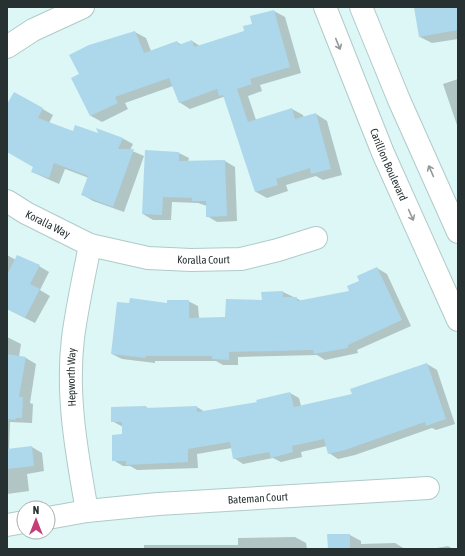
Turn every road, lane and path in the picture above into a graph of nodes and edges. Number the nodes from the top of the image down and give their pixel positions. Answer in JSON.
{"nodes":[{"id":1,"x":83,"y":7,"type":"edge"},
{"id":2,"x":325,"y":7,"type":"edge"},
{"id":3,"x":361,"y":7,"type":"edge"},
{"id":4,"x":7,"y":47,"type":"edge"},
{"id":5,"x":7,"y":201,"type":"edge"},
{"id":6,"x":458,"y":232,"type":"edge"},
{"id":7,"x":316,"y":238,"type":"dead end"},
{"id":8,"x":90,"y":245,"type":"junction"},
{"id":9,"x":458,"y":320,"type":"edge"},
{"id":10,"x":428,"y":488,"type":"dead end"},
{"id":11,"x":87,"y":511,"type":"junction"},
{"id":12,"x":56,"y":517,"type":"edge"}],
"edges":[{"from":1,"to":4,"type":"street"},
{"from":2,"to":9,"type":"street","name":"Carillion Boulevard","one_way":true},
{"from":6,"to":3,"type":"street","one_way":true},
{"from":5,"to":8,"type":"street","name":"Koralla Way"},
{"from":7,"to":8,"type":"street","name":"Koralla Court"},
{"from":8,"to":11,"type":"street","name":"Hepworth Way"},
{"from":10,"to":11,"type":"street","name":"Bateman Court"},
{"from":11,"to":12,"type":"street","name":"Bateman Court"}]}
